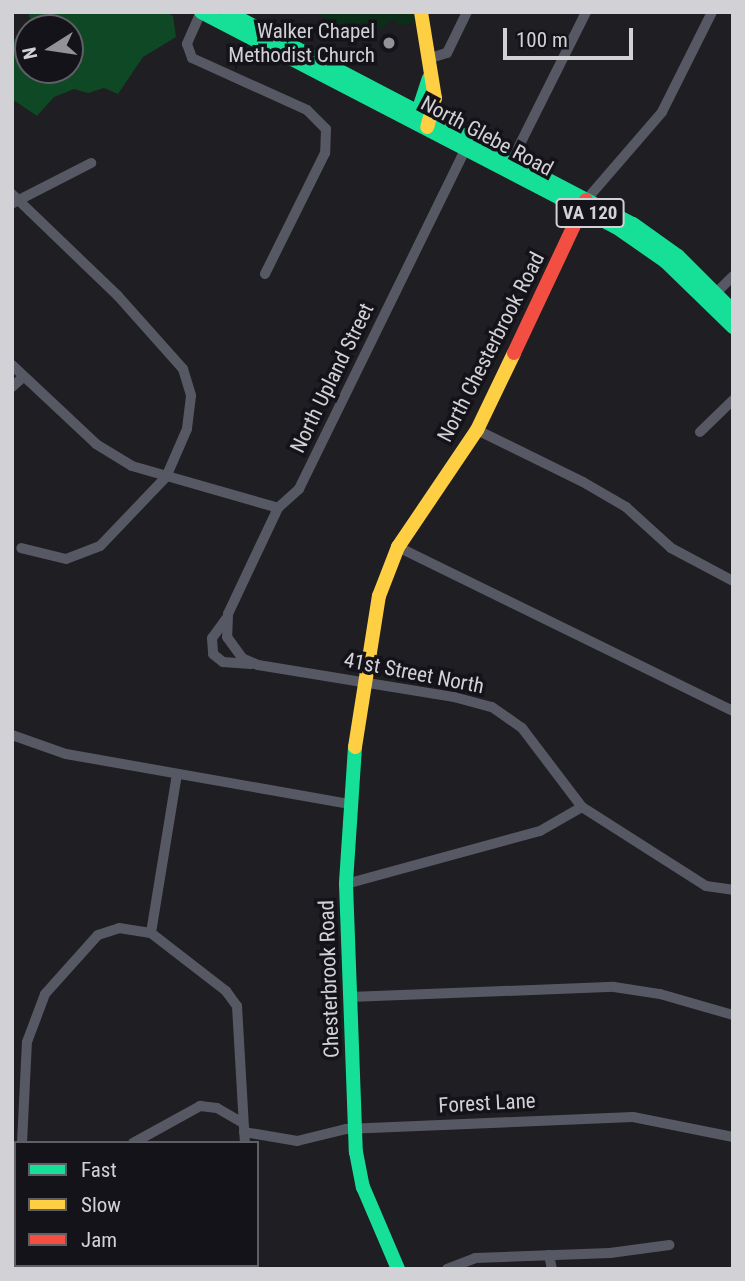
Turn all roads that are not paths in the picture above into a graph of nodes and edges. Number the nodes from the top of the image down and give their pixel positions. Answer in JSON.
{"nodes":[{"id":1,"x":201,"y":12,"type":"edge"},
{"id":2,"x":227,"y":12,"type":"edge"},
{"id":3,"x":421,"y":12,"type":"edge"},
{"id":4,"x":467,"y":12,"type":"edge"},
{"id":5,"x":586,"y":12,"type":"edge"},
{"id":6,"x":712,"y":12,"type":"edge"},
{"id":7,"x":427,"y":59,"type":"junction"},
{"id":8,"x":422,"y":120,"type":"junction"},
{"id":9,"x":466,"y":148,"type":"junction"},
{"id":10,"x":512,"y":160,"type":"junction"},
{"id":11,"x":91,"y":163,"type":"dead end"},
{"id":12,"x":14,"y":199,"type":"edge"},
{"id":13,"x":584,"y":204,"type":"junction"},
{"id":14,"x":265,"y":274,"type":"dead end"},
{"id":15,"x":733,"y":276,"type":"edge"},
{"id":16,"x":711,"y":298,"type":"junction"},
{"id":17,"x":733,"y":311,"type":"edge"},
{"id":18,"x":733,"y":327,"type":"edge"},
{"id":19,"x":12,"y":365,"type":"edge"},
{"id":20,"x":23,"y":377,"type":"junction"},
{"id":21,"x":12,"y":387,"type":"edge"},
{"id":22,"x":733,"y":400,"type":"edge"},
{"id":23,"x":477,"y":430,"type":"junction"},
{"id":24,"x":700,"y":432,"type":"dead end"},
{"id":25,"x":166,"y":477,"type":"junction"},
{"id":26,"x":278,"y":508,"type":"junction"},
{"id":27,"x":398,"y":547,"type":"junction"},
{"id":28,"x":21,"y":548,"type":"dead end"},
{"id":29,"x":733,"y":582,"type":"edge"},
{"id":30,"x":226,"y":619,"type":"junction"},
{"id":31,"x":258,"y":665,"type":"junction"},
{"id":32,"x":366,"y":681,"type":"junction"},
{"id":33,"x":733,"y":711,"type":"edge"},
{"id":34,"x":12,"y":735,"type":"edge"},
{"id":35,"x":177,"y":774,"type":"junction"},
{"id":36,"x":349,"y":804,"type":"junction"},
{"id":37,"x":582,"y":807,"type":"junction"},
{"id":38,"x":346,"y":884,"type":"junction"},
{"id":39,"x":728,"y":890,"type":"edge"},
{"id":40,"x":151,"y":933,"type":"junction"},
{"id":41,"x":350,"y":997,"type":"junction"},
{"id":42,"x":733,"y":1015,"type":"edge"},
{"id":43,"x":354,"y":1128,"type":"junction"},
{"id":44,"x":244,"y":1133,"type":"edge"},
{"id":45,"x":733,"y":1137,"type":"edge"},
{"id":46,"x":22,"y":1141,"type":"edge"},
{"id":47,"x":137,"y":1141,"type":"edge"},
{"id":48,"x":669,"y":1245,"type":"dead end"},
{"id":49,"x":548,"y":1255,"type":"junction"},
{"id":50,"x":398,"y":1269,"type":"edge"},
{"id":51,"x":447,"y":1269,"type":"edge"},
{"id":52,"x":552,"y":1269,"type":"edge"}],
"edges":[{"from":1,"to":8,"type":"street","name":"North Glebe Road","number":"VA 120"},
{"from":1,"to":14,"type":"street"},
{"from":2,"to":8,"type":"street","name":"North Glebe Road","number":"VA 120"},
{"from":3,"to":7,"type":"street"},
{"from":4,"to":7,"type":"street"},
{"from":5,"to":10,"type":"street"},
{"from":6,"to":13,"type":"street","name":"North Chesterbrook Road"},
{"from":7,"to":8,"type":"street"},
{"from":8,"to":9,"type":"street","name":"North Glebe Road","number":"VA 120"},
{"from":8,"to":10,"type":"street","name":"North Glebe Road","number":"VA 120"},
{"from":9,"to":13,"type":"street","name":"North Glebe Road","number":"VA 120"},
{"from":9,"to":26,"type":"street","name":"North Upland Street"},
{"from":10,"to":13,"type":"street","name":"North Glebe Road","number":"VA 120"},
{"from":11,"to":12,"type":"street"},
{"from":12,"to":25,"type":"street"},
{"from":13,"to":16,"type":"street","name":"North Glebe Road","number":"VA 120"},
{"from":13,"to":23,"type":"street","name":"North Chesterbrook Road"},
{"from":15,"to":16,"type":"street"},
{"from":16,"to":17,"type":"street","name":"North Glebe Road","number":"VA 120"},
{"from":16,"to":18,"type":"street","name":"North Glebe Road","number":"VA 120"},
{"from":19,"to":20,"type":"street"},
{"from":20,"to":21,"type":"street"},
{"from":20,"to":25,"type":"street"},
{"from":22,"to":24,"type":"street"},
{"from":23,"to":27,"type":"street","name":"North Chesterbrook Road"},
{"from":23,"to":29,"type":"street"},
{"from":25,"to":26,"type":"street"},
{"from":25,"to":28,"type":"street"},
{"from":26,"to":30,"type":"street","name":"North Upland Street"},
{"from":27,"to":32,"type":"street","name":"North Chesterbrook Road"},
{"from":27,"to":33,"type":"street"},
{"from":30,"to":31,"type":"street"},
{"from":30,"to":31,"type":"street","name":"North Upland Street"},
{"from":31,"to":32,"type":"street","name":"41st Street North"},
{"from":32,"to":36,"type":"street","name":"Chesterbrook Road"},
{"from":32,"to":37,"type":"street","name":"41st Street North"},
{"from":34,"to":35,"type":"street"},
{"from":35,"to":36,"type":"street"},
{"from":35,"to":40,"type":"street"},
{"from":36,"to":38,"type":"street","name":"Chesterbrook Road"},
{"from":37,"to":38,"type":"street"},
{"from":37,"to":39,"type":"street","name":"41st Street North"},
{"from":38,"to":41,"type":"street","name":"Chesterbrook Road"},
{"from":40,"to":44,"type":"street"},
{"from":40,"to":46,"type":"street"},
{"from":41,"to":42,"type":"street"},
{"from":41,"to":43,"type":"street","name":"Chesterbrook Road"},
{"from":43,"to":44,"type":"street","name":"Forest Lane"},
{"from":43,"to":45,"type":"street","name":"Forest Lane"},
{"from":43,"to":50,"type":"street","name":"Chesterbrook Road"},
{"from":44,"to":47,"type":"street","name":"Forest Lane"},
{"from":48,"to":49,"type":"street"},
{"from":49,"to":51,"type":"street"},
{"from":49,"to":52,"type":"street"}]}
